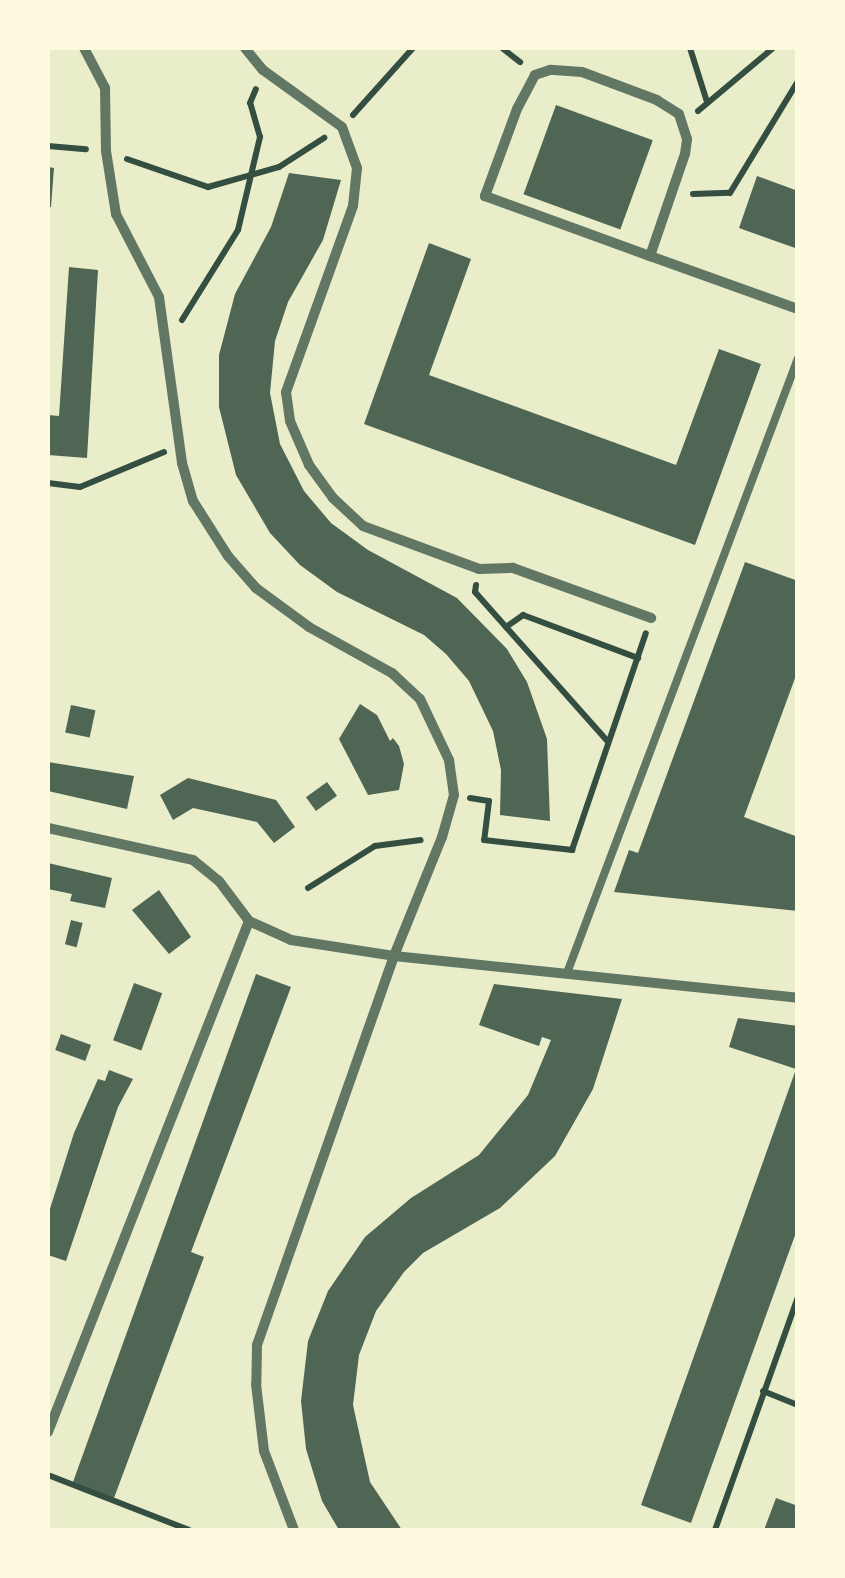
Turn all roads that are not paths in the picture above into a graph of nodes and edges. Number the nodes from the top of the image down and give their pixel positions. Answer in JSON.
{"nodes":[{"id":1,"x":84,"y":48,"type":"edge"},
{"id":2,"x":245,"y":48,"type":"edge"},
{"id":3,"x":650,"y":256,"type":"junction"},
{"id":4,"x":798,"y":309,"type":"edge"},
{"id":5,"x":798,"y":358,"type":"edge"},
{"id":6,"x":652,"y":618,"type":"road end"},
{"id":7,"x":48,"y":828,"type":"edge"},
{"id":8,"x":249,"y":921,"type":"junction"},
{"id":9,"x":394,"y":956,"type":"junction"},
{"id":10,"x":567,"y":973,"type":"junction"},
{"id":11,"x":798,"y":998,"type":"edge"},
{"id":12,"x":48,"y":1432,"type":"edge"},
{"id":13,"x":294,"y":1530,"type":"edge"}],
"edges":[{"from":1,"to":9,"type":"street"},
{"from":2,"to":6,"type":"street"},
{"from":3,"to":3,"type":"street"},
{"from":3,"to":4,"type":"street"},
{"from":5,"to":10,"type":"lane"},
{"from":7,"to":8,"type":"street"},
{"from":8,"to":9,"type":"street"},
{"from":8,"to":12,"type":"street"},
{"from":9,"to":10,"type":"street"},
{"from":9,"to":13,"type":"street"},
{"from":10,"to":11,"type":"street"}]}
